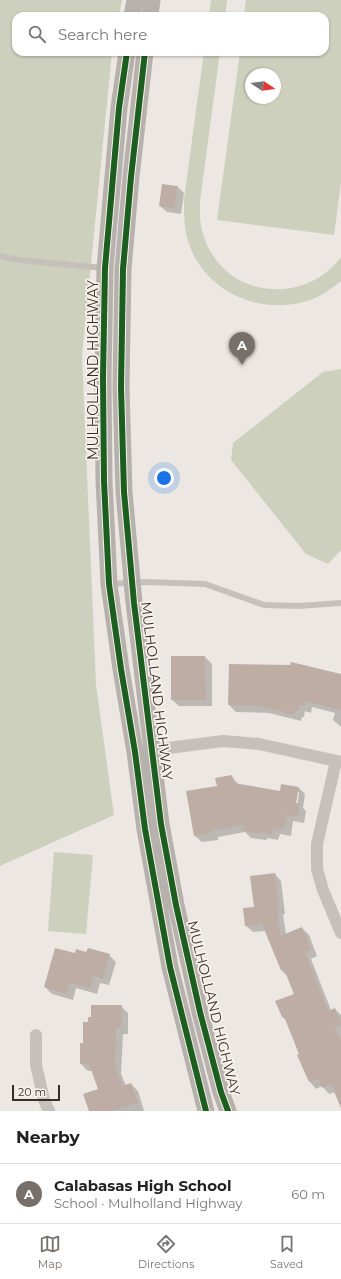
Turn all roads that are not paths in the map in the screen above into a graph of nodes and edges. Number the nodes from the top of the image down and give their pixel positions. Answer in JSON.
{"nodes":[{"id":1,"x":135,"y":0,"type":"edge"},
{"id":2,"x":152,"y":0,"type":"edge"},
{"id":3,"x":133,"y":12,"type":"edge"},
{"id":4,"x":150,"y":12,"type":"edge"},
{"id":5,"x":126,"y":56,"type":"edge"},
{"id":6,"x":145,"y":56,"type":"edge"},
{"id":7,"x":0,"y":256,"type":"edge"},
{"id":8,"x":114,"y":269,"type":"junction"},
{"id":9,"x":132,"y":583,"type":"junction"},
{"id":10,"x":109,"y":584,"type":"junction"},
{"id":11,"x":341,"y":603,"type":"edge"},
{"id":12,"x":152,"y":749,"type":"junction"},
{"id":13,"x":135,"y":752,"type":"junction"},
{"id":14,"x":339,"y":762,"type":"edge"},
{"id":15,"x":341,"y":933,"type":"edge"},
{"id":16,"x":36,"y":1035,"type":"dead end"},
{"id":17,"x":49,"y":1111,"type":"edge"},
{"id":18,"x":206,"y":1111,"type":"edge"},
{"id":19,"x":228,"y":1111,"type":"edge"}],
"edges":[{"from":1,"to":3,"type":"main road"},
{"from":2,"to":4,"type":"main road"},
{"from":5,"to":8,"type":"main road","name":"MULHOLLAND HIGHWAY"},
{"from":6,"to":8,"type":"main road","name":"MULHOLLAND HIGHWAY"},
{"from":7,"to":8,"type":"lane"},
{"from":8,"to":9,"type":"main road","name":"MULHOLLAND HIGHWAY"},
{"from":8,"to":10,"type":"main road","name":"MULHOLLAND HIGHWAY"},
{"from":9,"to":10,"type":"lane"},
{"from":9,"to":11,"type":"lane"},
{"from":9,"to":12,"type":"main road","name":"MULHOLLAND HIGHWAY"},
{"from":10,"to":13,"type":"main road","name":"MULHOLLAND HIGHWAY"},
{"from":12,"to":13,"type":"street"},
{"from":12,"to":14,"type":"street"},
{"from":12,"to":19,"type":"main road","name":"MULHOLLAND HIGHWAY"},
{"from":13,"to":18,"type":"main road","name":"MULHOLLAND HIGHWAY"},
{"from":14,"to":15,"type":"street"},
{"from":16,"to":17,"type":"street"}]}
